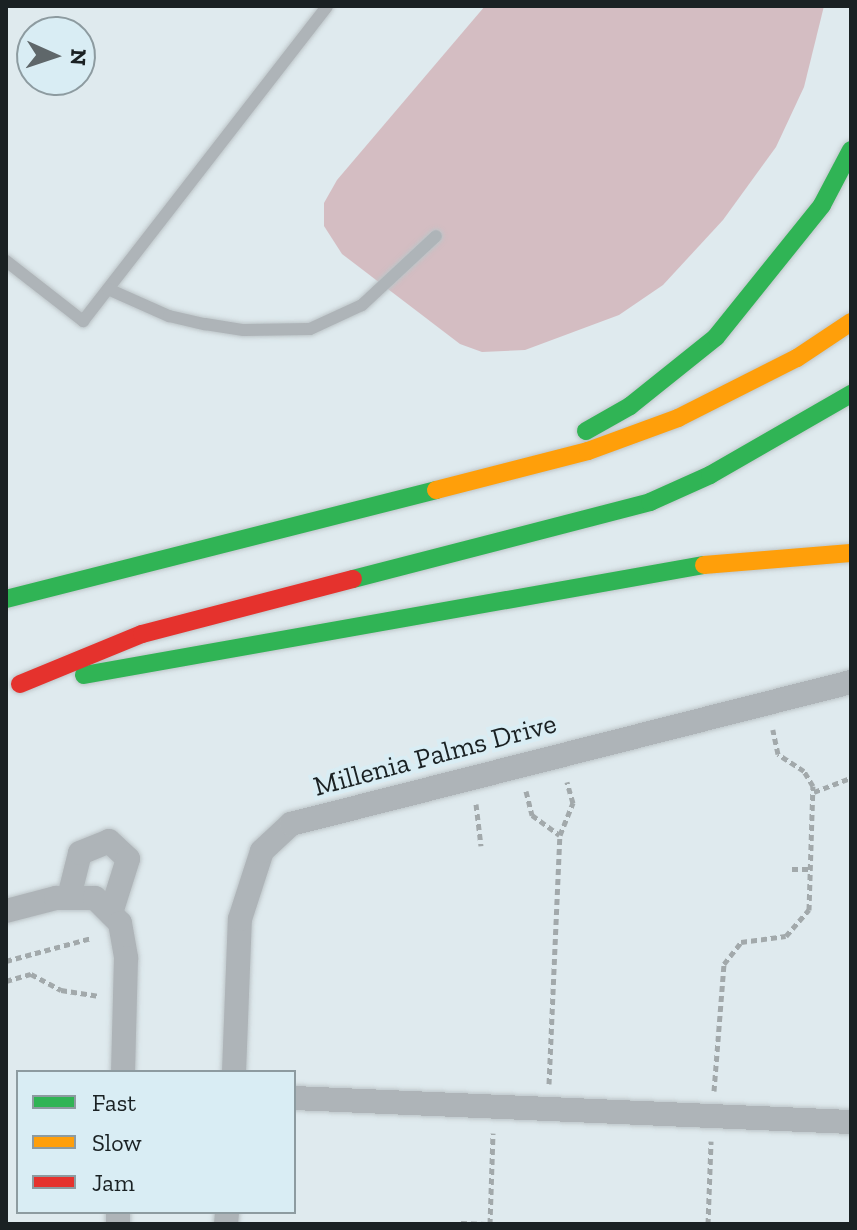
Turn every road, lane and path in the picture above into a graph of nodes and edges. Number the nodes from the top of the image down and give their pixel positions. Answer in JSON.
{"nodes":[{"id":1,"x":327,"y":6,"type":"edge"},
{"id":2,"x":851,"y":150,"type":"edge"},
{"id":3,"x":436,"y":236,"type":"dead end"},
{"id":4,"x":6,"y":261,"type":"edge"},
{"id":5,"x":108,"y":289,"type":"junction"},
{"id":6,"x":851,"y":322,"type":"edge"},
{"id":7,"x":851,"y":394,"type":"edge"},
{"id":8,"x":443,"y":489,"type":"junction"},
{"id":9,"x":851,"y":553,"type":"edge"},
{"id":10,"x":6,"y":599,"type":"edge"},
{"id":11,"x":851,"y":682,"type":"edge"},
{"id":12,"x":13,"y":686,"type":"edge"},
{"id":13,"x":766,"y":702,"type":"junction"},
{"id":14,"x":560,"y":754,"type":"junction"},
{"id":15,"x":519,"y":764,"type":"junction"},
{"id":16,"x":469,"y":776,"type":"junction"},
{"id":17,"x":851,"y":778,"type":"edge"},
{"id":18,"x":814,"y":792,"type":"junction"},
{"id":19,"x":560,"y":835,"type":"junction"},
{"id":20,"x":481,"y":846,"type":"dead end"},
{"id":21,"x":792,"y":869,"type":"dead end"},
{"id":22,"x":811,"y":869,"type":"junction"},
{"id":23,"x":69,"y":897,"type":"junction"},
{"id":24,"x":6,"y":911,"type":"edge"},
{"id":25,"x":111,"y":913,"type":"junction"},
{"id":26,"x":91,"y":938,"type":"dead end"},
{"id":27,"x":6,"y":961,"type":"edge"},
{"id":28,"x":6,"y":981,"type":"edge"},
{"id":29,"x":125,"y":996,"type":"junction"},
{"id":30,"x":123,"y":1070,"type":"edge"},
{"id":31,"x":234,"y":1070,"type":"edge"},
{"id":32,"x":296,"y":1098,"type":"edge"},
{"id":33,"x":495,"y":1107,"type":"junction"},
{"id":34,"x":548,"y":1109,"type":"junction"},
{"id":35,"x":713,"y":1116,"type":"junction"},
{"id":36,"x":851,"y":1122,"type":"edge"},
{"id":37,"x":461,"y":1223,"type":"edge"},
{"id":38,"x":488,"y":1224,"type":"edge"},
{"id":39,"x":708,"y":1224,"type":"edge"}],
"edges":[{"from":1,"to":5,"type":"lane"},
{"from":2,"to":8,"type":"highway"},
{"from":3,"to":5,"type":"lane"},
{"from":4,"to":5,"type":"lane"},
{"from":6,"to":8,"type":"highway"},
{"from":7,"to":12,"type":"highway"},
{"from":8,"to":10,"type":"highway"},
{"from":9,"to":12,"type":"highway"},
{"from":11,"to":13,"type":"street","name":"Millenia Palms Drive"},
{"from":13,"to":14,"type":"street","name":"Millenia Palms Drive"},
{"from":13,"to":18,"type":"path"},
{"from":14,"to":15,"type":"street","name":"Millenia Palms Drive"},
{"from":14,"to":19,"type":"path"},
{"from":15,"to":16,"type":"street","name":"Millenia Palms Drive"},
{"from":15,"to":19,"type":"path"},
{"from":16,"to":20,"type":"path"},
{"from":16,"to":31,"type":"street","name":"Millenia Palms Drive"},
{"from":17,"to":18,"type":"path"},
{"from":18,"to":22,"type":"path"},
{"from":19,"to":34,"type":"path"},
{"from":21,"to":22,"type":"path"},
{"from":22,"to":35,"type":"path"},
{"from":23,"to":24,"type":"street"},
{"from":23,"to":25,"type":"street"},
{"from":23,"to":25,"type":"street"},
{"from":25,"to":29,"type":"street"},
{"from":26,"to":27,"type":"path"},
{"from":28,"to":29,"type":"path"},
{"from":29,"to":30,"type":"street"},
{"from":32,"to":33,"type":"street"},
{"from":33,"to":34,"type":"street"},
{"from":33,"to":38,"type":"path"},
{"from":34,"to":35,"type":"street"},
{"from":35,"to":36,"type":"street"},
{"from":35,"to":39,"type":"path"},
{"from":37,"to":38,"type":"path"}]}
